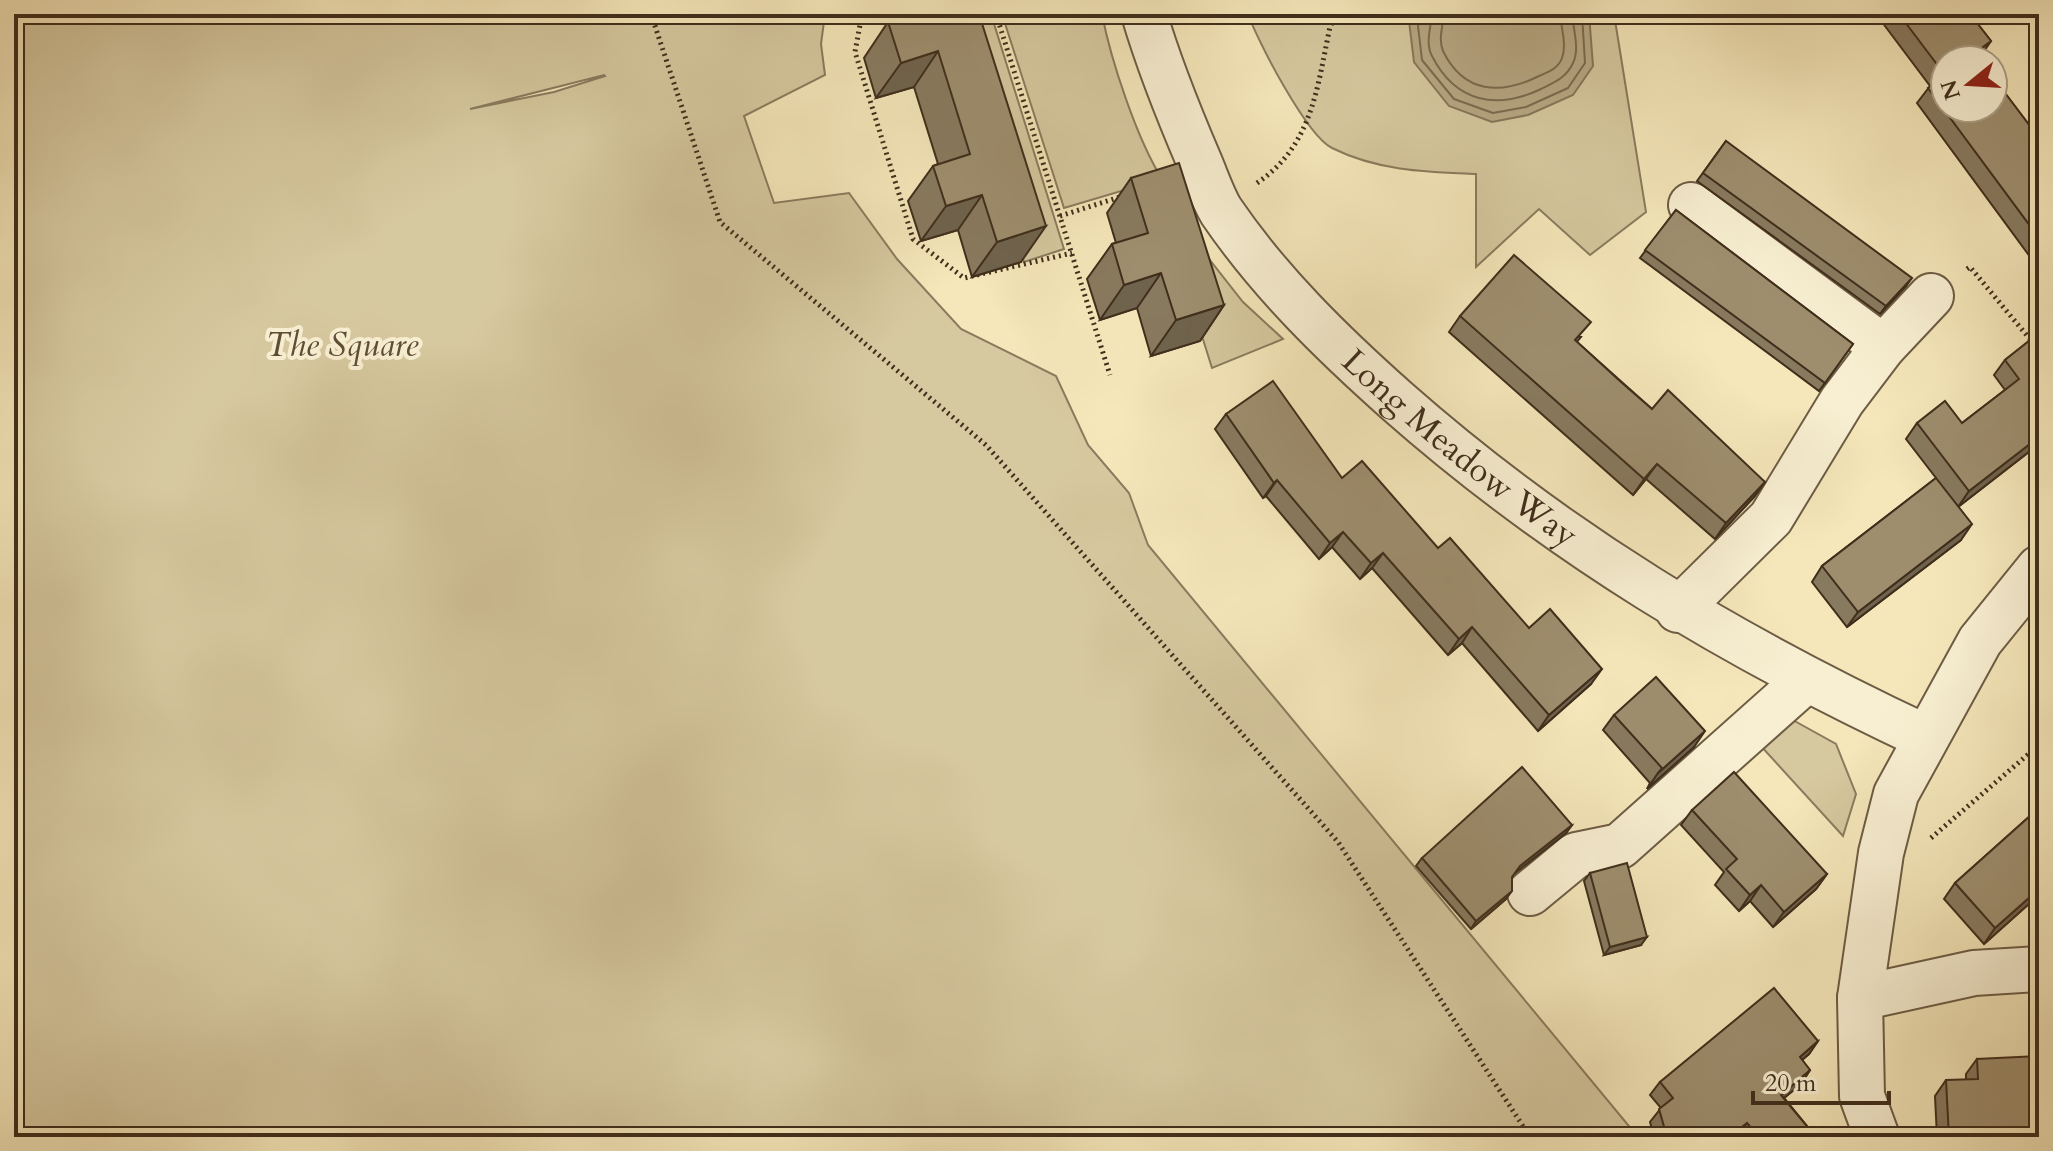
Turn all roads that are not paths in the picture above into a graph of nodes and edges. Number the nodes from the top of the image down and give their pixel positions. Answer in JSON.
{"nodes":[{"id":1,"x":1144,"y":14,"type":"edge"},
{"id":2,"x":1691,"y":205,"type":"dead end"},
{"id":3,"x":1931,"y":296,"type":"road end"},
{"id":4,"x":1883,"y":347,"type":"junction"},
{"id":5,"x":2039,"y":568,"type":"edge"},
{"id":6,"x":1678,"y":610,"type":"junction"},
{"id":7,"x":1805,"y":681,"type":"junction"},
{"id":8,"x":1925,"y":737,"type":"junction"},
{"id":9,"x":1530,"y":893,"type":"dead end"},
{"id":10,"x":2039,"y":969,"type":"edge"},
{"id":11,"x":1860,"y":998,"type":"junction"},
{"id":12,"x":1877,"y":1137,"type":"edge"}],
"edges":[{"from":1,"to":6,"type":"street","name":"Long Meadow Way"},
{"from":2,"to":4,"type":"street"},
{"from":3,"to":4,"type":"street"},
{"from":4,"to":6,"type":"street"},
{"from":5,"to":8,"type":"street"},
{"from":6,"to":7,"type":"street","name":"Long Meadow Way"},
{"from":7,"to":8,"type":"street","name":"Long Meadow Way"},
{"from":7,"to":9,"type":"street"},
{"from":8,"to":11,"type":"street"},
{"from":10,"to":11,"type":"street"},
{"from":11,"to":12,"type":"street"}]}
